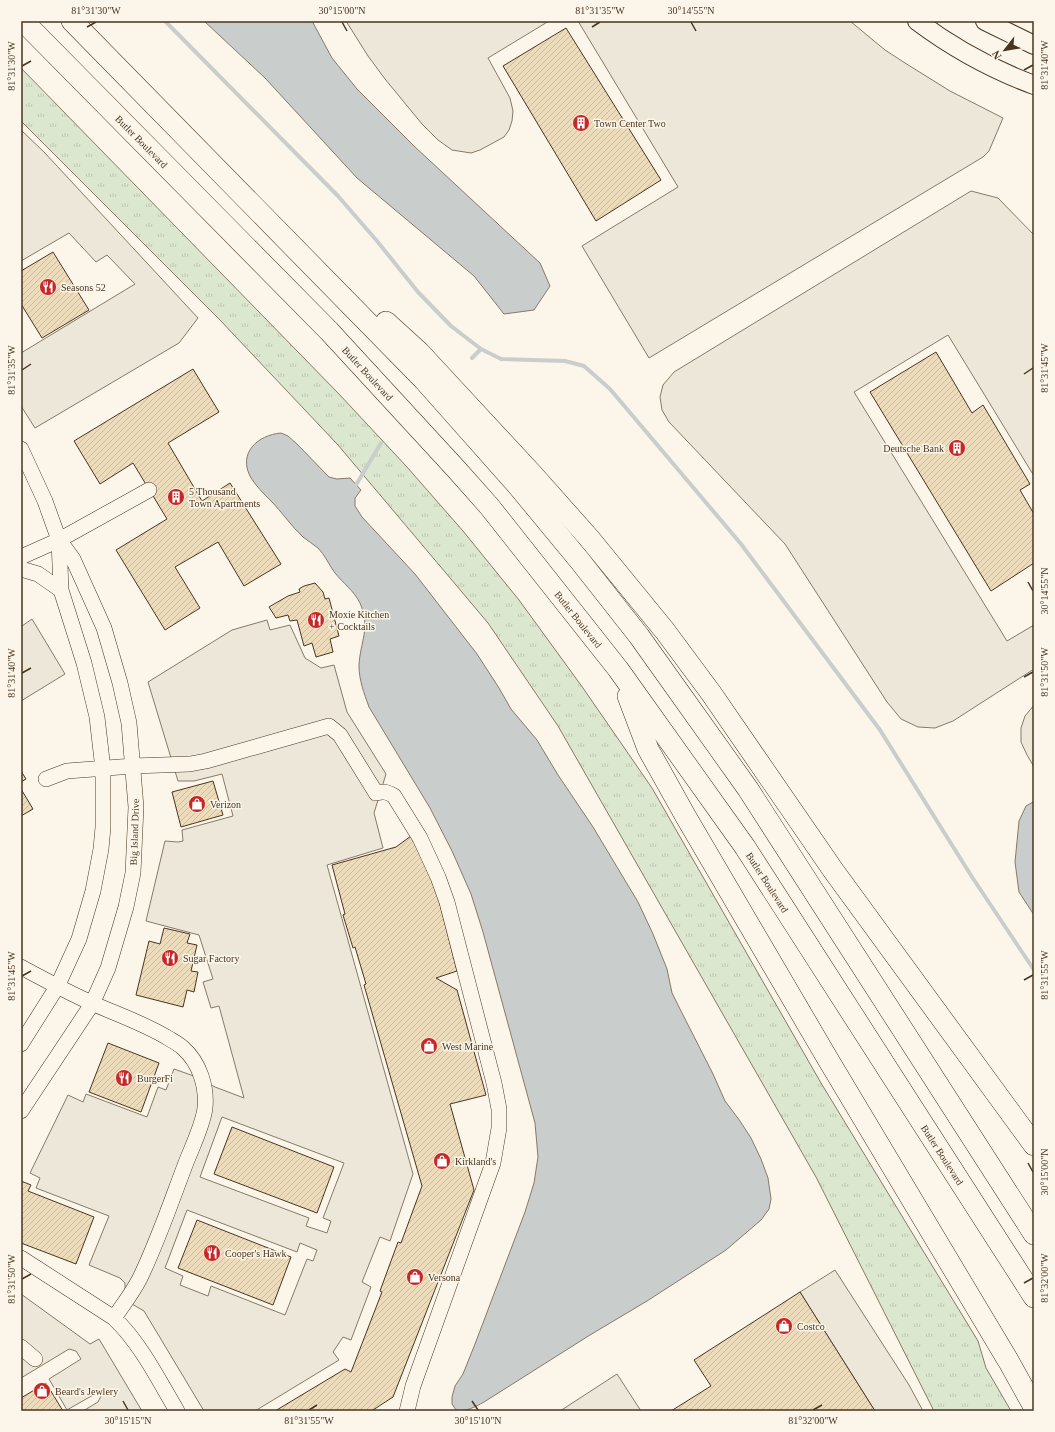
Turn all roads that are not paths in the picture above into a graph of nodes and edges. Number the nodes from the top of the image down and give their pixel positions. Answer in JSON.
{"nodes":[{"id":1,"x":24,"y":21,"type":"edge"},
{"id":2,"x":72,"y":21,"type":"edge"},
{"id":3,"x":917,"y":21,"type":"edge"},
{"id":4,"x":985,"y":21,"type":"edge"},
{"id":5,"x":1034,"y":45,"type":"edge"},
{"id":6,"x":1034,"y":85,"type":"edge"},
{"id":7,"x":274,"y":226,"type":"junction"},
{"id":8,"x":21,"y":449,"type":"edge"},
{"id":9,"x":149,"y":490,"type":"dead end"},
{"id":10,"x":59,"y":540,"type":"junction"},
{"id":11,"x":21,"y":558,"type":"edge"},
{"id":12,"x":21,"y":570,"type":"edge"},
{"id":13,"x":61,"y":590,"type":"junction"},
{"id":14,"x":618,"y":669,"type":"junction"},
{"id":15,"x":133,"y":766,"type":"junction"},
{"id":16,"x":103,"y":769,"type":"junction"},
{"id":17,"x":46,"y":778,"type":"dead end"},
{"id":18,"x":21,"y":967,"type":"edge"},
{"id":19,"x":57,"y":987,"type":"junction"},
{"id":20,"x":92,"y":1004,"type":"junction"},
{"id":21,"x":21,"y":1044,"type":"edge"},
{"id":22,"x":21,"y":1112,"type":"edge"},
{"id":23,"x":1034,"y":1145,"type":"edge"},
{"id":24,"x":1034,"y":1234,"type":"edge"},
{"id":25,"x":21,"y":1258,"type":"edge"},
{"id":26,"x":1034,"y":1297,"type":"edge"},
{"id":27,"x":114,"y":1318,"type":"junction"},
{"id":28,"x":21,"y":1347,"type":"edge"},
{"id":29,"x":35,"y":1359,"type":"dead end"},
{"id":30,"x":1034,"y":1407,"type":"edge"},
{"id":31,"x":177,"y":1411,"type":"edge"},
{"id":32,"x":407,"y":1411,"type":"edge"}],
"edges":[{"from":1,"to":14,"type":"highway","name":"Butler Boulevard"},
{"from":2,"to":7,"type":"highway"},
{"from":3,"to":6,"type":"main road"},
{"from":4,"to":5,"type":"main road"},
{"from":7,"to":23,"type":"highway"},
{"from":7,"to":24,"type":"highway"},
{"from":8,"to":10,"type":"street","name":"Big Island Drive"},
{"from":9,"to":10,"type":"street"},
{"from":10,"to":11,"type":"street"},
{"from":10,"to":13,"type":"street","name":"Big Island Drive"},
{"from":10,"to":15,"type":"street","name":"Big Island Drive"},
{"from":12,"to":13,"type":"street"},
{"from":13,"to":16,"type":"street","name":"Big Island Drive"},
{"from":14,"to":26,"type":"highway","name":"Butler Boulevard"},
{"from":14,"to":30,"type":"highway"},
{"from":15,"to":16,"type":"street"},
{"from":15,"to":20,"type":"street","name":"Big Island Drive"},
{"from":15,"to":32,"type":"street"},
{"from":16,"to":17,"type":"street"},
{"from":16,"to":19,"type":"street","name":"Big Island Drive"},
{"from":18,"to":19,"type":"street"},
{"from":19,"to":20,"type":"street"},
{"from":19,"to":21,"type":"street","name":"Big Island Drive"},
{"from":20,"to":22,"type":"street","name":"Big Island Drive"},
{"from":20,"to":27,"type":"street"},
{"from":25,"to":27,"type":"street"},
{"from":27,"to":31,"type":"street"},
{"from":28,"to":29,"type":"street"}]}
